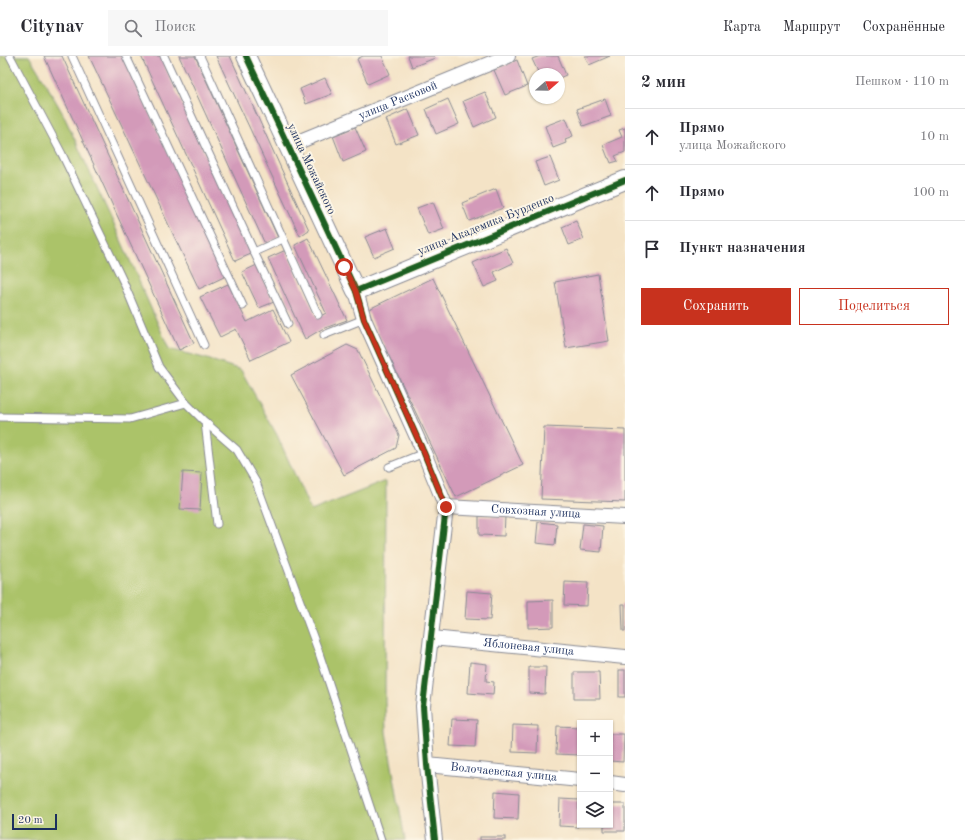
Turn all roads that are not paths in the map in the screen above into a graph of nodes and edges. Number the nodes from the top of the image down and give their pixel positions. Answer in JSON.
{"nodes":[{"id":1,"x":10,"y":56,"type":"edge"},
{"id":2,"x":72,"y":56,"type":"edge"},
{"id":3,"x":126,"y":56,"type":"edge"},
{"id":4,"x":164,"y":56,"type":"edge"},
{"id":5,"x":200,"y":56,"type":"edge"},
{"id":6,"x":246,"y":56,"type":"edge"},
{"id":7,"x":508,"y":56,"type":"edge"},
{"id":8,"x":288,"y":146,"type":"junction"},
{"id":9,"x":625,"y":180,"type":"edge"},
{"id":10,"x":283,"y":239,"type":"junction"},
{"id":11,"x":254,"y":252,"type":"junction"},
{"id":12,"x":356,"y":291,"type":"junction"},
{"id":13,"x":243,"y":306,"type":"dead end"},
{"id":14,"x":318,"y":315,"type":"dead end"},
{"id":15,"x":364,"y":319,"type":"junction"},
{"id":16,"x":288,"y":324,"type":"dead end"},
{"id":17,"x":324,"y":335,"type":"dead end"},
{"id":18,"x":204,"y":345,"type":"dead end"},
{"id":19,"x":186,"y":403,"type":"junction"},
{"id":20,"x":0,"y":417,"type":"edge"},
{"id":21,"x":205,"y":422,"type":"junction"},
{"id":22,"x":424,"y":453,"type":"junction"},
{"id":23,"x":389,"y":467,"type":"dead end"},
{"id":24,"x":446,"y":507,"type":"junction"},
{"id":25,"x":625,"y":517,"type":"edge"},
{"id":26,"x":217,"y":524,"type":"dead end"},
{"id":27,"x":432,"y":638,"type":"junction"},
{"id":28,"x":625,"y":657,"type":"edge"},
{"id":29,"x":427,"y":765,"type":"junction"},
{"id":30,"x":577,"y":780,"type":"edge"},
{"id":31,"x":613,"y":783,"type":"edge"},
{"id":32,"x":625,"y":785,"type":"edge"},
{"id":33,"x":381,"y":840,"type":"edge"},
{"id":34,"x":435,"y":840,"type":"edge"}],
"edges":[{"from":1,"to":19,"type":"lane"},
{"from":2,"to":18,"type":"lane"},
{"from":3,"to":13,"type":"lane"},
{"from":4,"to":11,"type":"lane"},
{"from":5,"to":10,"type":"lane"},
{"from":6,"to":8,"type":"street","name":"улица Можайского"},
{"from":7,"to":8,"type":"street","name":"улица Расковой"},
{"from":8,"to":12,"type":"street","name":"улица Можайского"},
{"from":9,"to":12,"type":"street","name":"улица Академика Бурденко"},
{"from":10,"to":11,"type":"lane"},
{"from":10,"to":14,"type":"lane"},
{"from":11,"to":16,"type":"lane"},
{"from":12,"to":15,"type":"street"},
{"from":15,"to":17,"type":"lane"},
{"from":15,"to":22,"type":"street"},
{"from":19,"to":20,"type":"lane"},
{"from":19,"to":21,"type":"lane"},
{"from":21,"to":26,"type":"lane"},
{"from":21,"to":33,"type":"lane"},
{"from":22,"to":23,"type":"lane"},
{"from":22,"to":24,"type":"street"},
{"from":24,"to":25,"type":"street","name":"Совхозная улица"},
{"from":24,"to":27,"type":"street"},
{"from":27,"to":28,"type":"street","name":"Яблоневая улица"},
{"from":27,"to":29,"type":"street"},
{"from":29,"to":30,"type":"street","name":"Волочаевская улица"},
{"from":29,"to":34,"type":"street"},
{"from":31,"to":32,"type":"street"}]}
